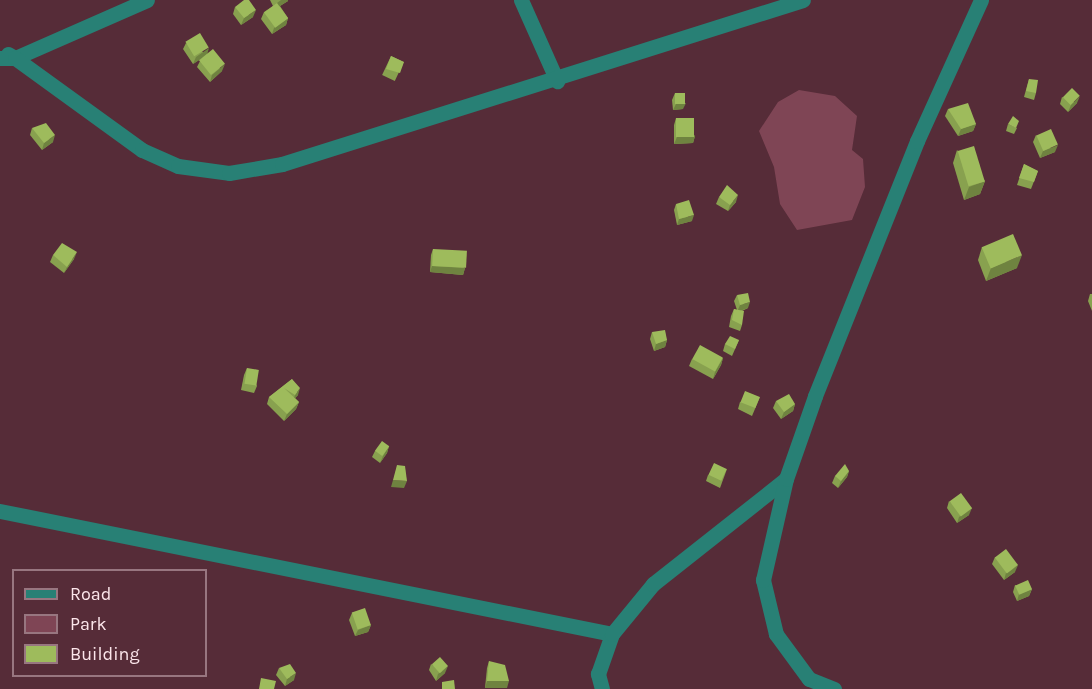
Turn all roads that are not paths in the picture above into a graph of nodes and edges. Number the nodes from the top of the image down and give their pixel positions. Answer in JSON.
{"nodes":[{"id":1,"x":147,"y":0,"type":"edge"},
{"id":2,"x":521,"y":0,"type":"edge"},
{"id":3,"x":803,"y":0,"type":"edge"},
{"id":4,"x":981,"y":0,"type":"edge"},
{"id":5,"x":0,"y":50,"type":"edge"},
{"id":6,"x":7,"y":58,"type":"edge"},
{"id":7,"x":557,"y":81,"type":"junction"},
{"id":8,"x":786,"y":479,"type":"junction"},
{"id":9,"x":0,"y":511,"type":"edge"},
{"id":10,"x":612,"y":634,"type":"junction"},
{"id":11,"x":602,"y":689,"type":"edge"},
{"id":12,"x":834,"y":689,"type":"edge"}],
"edges":[{"from":1,"to":6,"type":"street"},
{"from":2,"to":7,"type":"street"},
{"from":3,"to":7,"type":"street"},
{"from":4,"to":8,"type":"street"},
{"from":5,"to":6,"type":"street"},
{"from":6,"to":7,"type":"street"},
{"from":8,"to":10,"type":"street"},
{"from":8,"to":12,"type":"street"},
{"from":9,"to":10,"type":"street"},
{"from":10,"to":11,"type":"street"}]}
